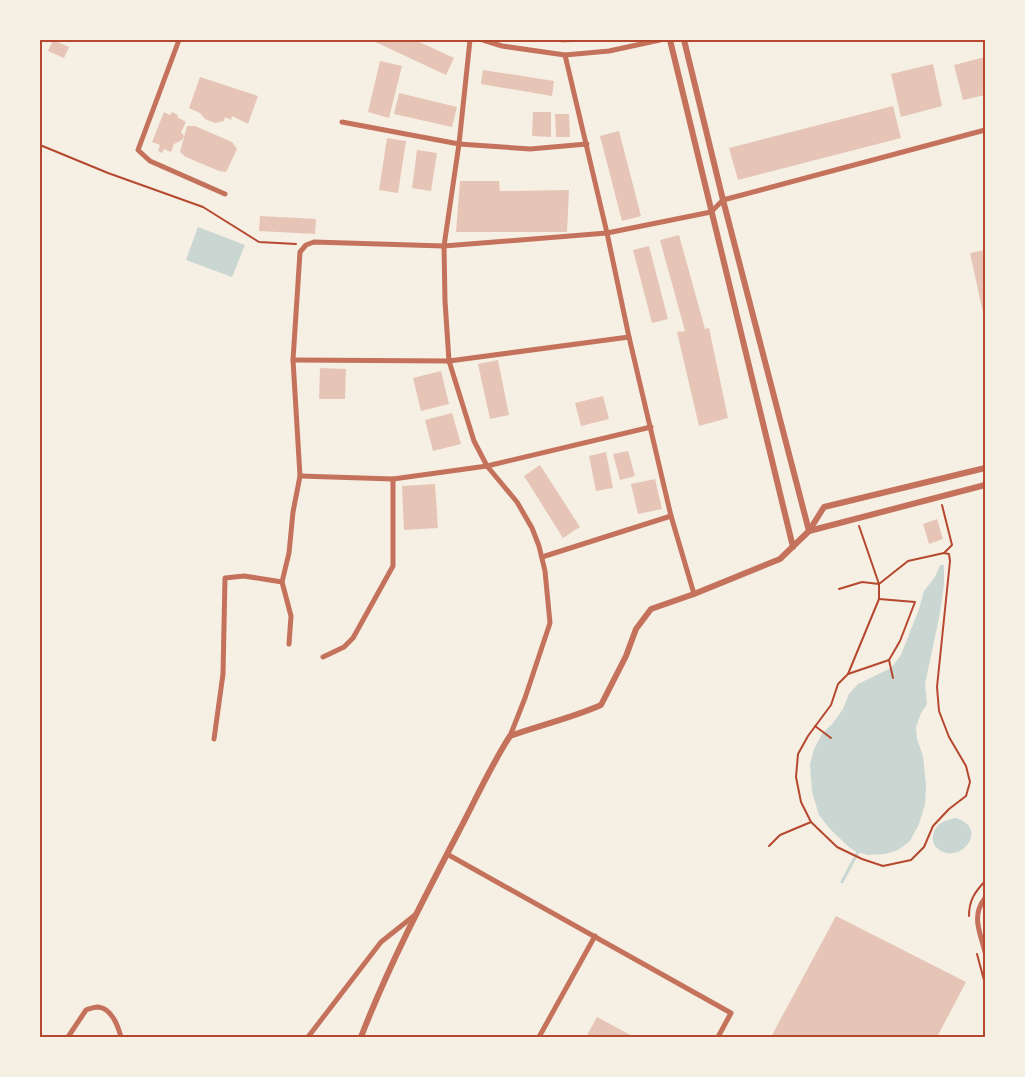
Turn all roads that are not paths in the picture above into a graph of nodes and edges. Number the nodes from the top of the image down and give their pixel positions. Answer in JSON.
{"nodes":[{"id":1,"x":179,"y":40,"type":"edge"},
{"id":2,"x":470,"y":40,"type":"edge"},
{"id":3,"x":483,"y":40,"type":"edge"},
{"id":4,"x":660,"y":40,"type":"edge"},
{"id":5,"x":670,"y":40,"type":"edge"},
{"id":6,"x":684,"y":40,"type":"edge"},
{"id":7,"x":565,"y":55,"type":"junction"},
{"id":8,"x":342,"y":122,"type":"dead end"},
{"id":9,"x":985,"y":130,"type":"edge"},
{"id":10,"x":459,"y":144,"type":"junction"},
{"id":11,"x":587,"y":144,"type":"junction"},
{"id":12,"x":225,"y":194,"type":"dead end"},
{"id":13,"x":723,"y":200,"type":"junction"},
{"id":14,"x":711,"y":212,"type":"junction"},
{"id":15,"x":607,"y":233,"type":"junction"},
{"id":16,"x":444,"y":246,"type":"junction"},
{"id":17,"x":629,"y":337,"type":"junction"},
{"id":18,"x":293,"y":360,"type":"junction"},
{"id":19,"x":450,"y":361,"type":"junction"},
{"id":20,"x":651,"y":427,"type":"junction"},
{"id":21,"x":487,"y":466,"type":"junction"},
{"id":22,"x":985,"y":468,"type":"edge"},
{"id":23,"x":300,"y":476,"type":"junction"},
{"id":24,"x":393,"y":479,"type":"junction"},
{"id":25,"x":985,"y":485,"type":"edge"},
{"id":26,"x":671,"y":516,"type":"junction"},
{"id":27,"x":809,"y":531,"type":"junction"},
{"id":28,"x":793,"y":547,"type":"junction"},
{"id":29,"x":542,"y":557,"type":"junction"},
{"id":30,"x":282,"y":582,"type":"junction"},
{"id":31,"x":694,"y":594,"type":"junction"},
{"id":32,"x":289,"y":644,"type":"dead end"},
{"id":33,"x":323,"y":658,"type":"dead end"},
{"id":34,"x":510,"y":736,"type":"junction"},
{"id":35,"x":214,"y":739,"type":"dead end"},
{"id":36,"x":447,"y":854,"type":"junction"},
{"id":37,"x":985,"y":898,"type":"edge"},
{"id":38,"x":417,"y":913,"type":"junction"},
{"id":39,"x":595,"y":936,"type":"junction"},
{"id":40,"x":985,"y":952,"type":"edge"},
{"id":41,"x":68,"y":1037,"type":"edge"},
{"id":42,"x":121,"y":1037,"type":"edge"},
{"id":43,"x":308,"y":1037,"type":"edge"},
{"id":44,"x":361,"y":1037,"type":"edge"},
{"id":45,"x":539,"y":1037,"type":"edge"},
{"id":46,"x":718,"y":1037,"type":"edge"}],
"edges":[{"from":1,"to":12,"type":"street"},
{"from":2,"to":10,"type":"street"},
{"from":3,"to":7,"type":"street"},
{"from":4,"to":7,"type":"street"},
{"from":5,"to":14,"type":"street"},
{"from":6,"to":13,"type":"street"},
{"from":7,"to":11,"type":"street"},
{"from":8,"to":10,"type":"street"},
{"from":9,"to":13,"type":"street"},
{"from":10,"to":11,"type":"street"},
{"from":10,"to":16,"type":"street"},
{"from":11,"to":15,"type":"street"},
{"from":13,"to":14,"type":"street"},
{"from":13,"to":27,"type":"street"},
{"from":14,"to":15,"type":"street"},
{"from":14,"to":28,"type":"street"},
{"from":15,"to":16,"type":"street"},
{"from":15,"to":17,"type":"street"},
{"from":16,"to":18,"type":"street"},
{"from":16,"to":19,"type":"street"},
{"from":17,"to":19,"type":"street"},
{"from":17,"to":20,"type":"street"},
{"from":18,"to":19,"type":"street"},
{"from":18,"to":23,"type":"street"},
{"from":19,"to":21,"type":"street"},
{"from":20,"to":21,"type":"street"},
{"from":20,"to":26,"type":"street"},
{"from":21,"to":24,"type":"street"},
{"from":21,"to":29,"type":"street"},
{"from":22,"to":27,"type":"street"},
{"from":23,"to":24,"type":"street"},
{"from":23,"to":30,"type":"street"},
{"from":24,"to":33,"type":"street"},
{"from":25,"to":27,"type":"street"},
{"from":26,"to":29,"type":"street"},
{"from":26,"to":31,"type":"street"},
{"from":27,"to":28,"type":"street"},
{"from":28,"to":31,"type":"street"},
{"from":29,"to":34,"type":"street"},
{"from":30,"to":32,"type":"street"},
{"from":30,"to":35,"type":"street"},
{"from":31,"to":34,"type":"street"},
{"from":34,"to":36,"type":"street"},
{"from":36,"to":38,"type":"street"},
{"from":36,"to":39,"type":"street"},
{"from":37,"to":40,"type":"street"},
{"from":38,"to":43,"type":"street"},
{"from":38,"to":44,"type":"street"},
{"from":39,"to":45,"type":"street"},
{"from":39,"to":46,"type":"street"},
{"from":41,"to":42,"type":"street"}]}
